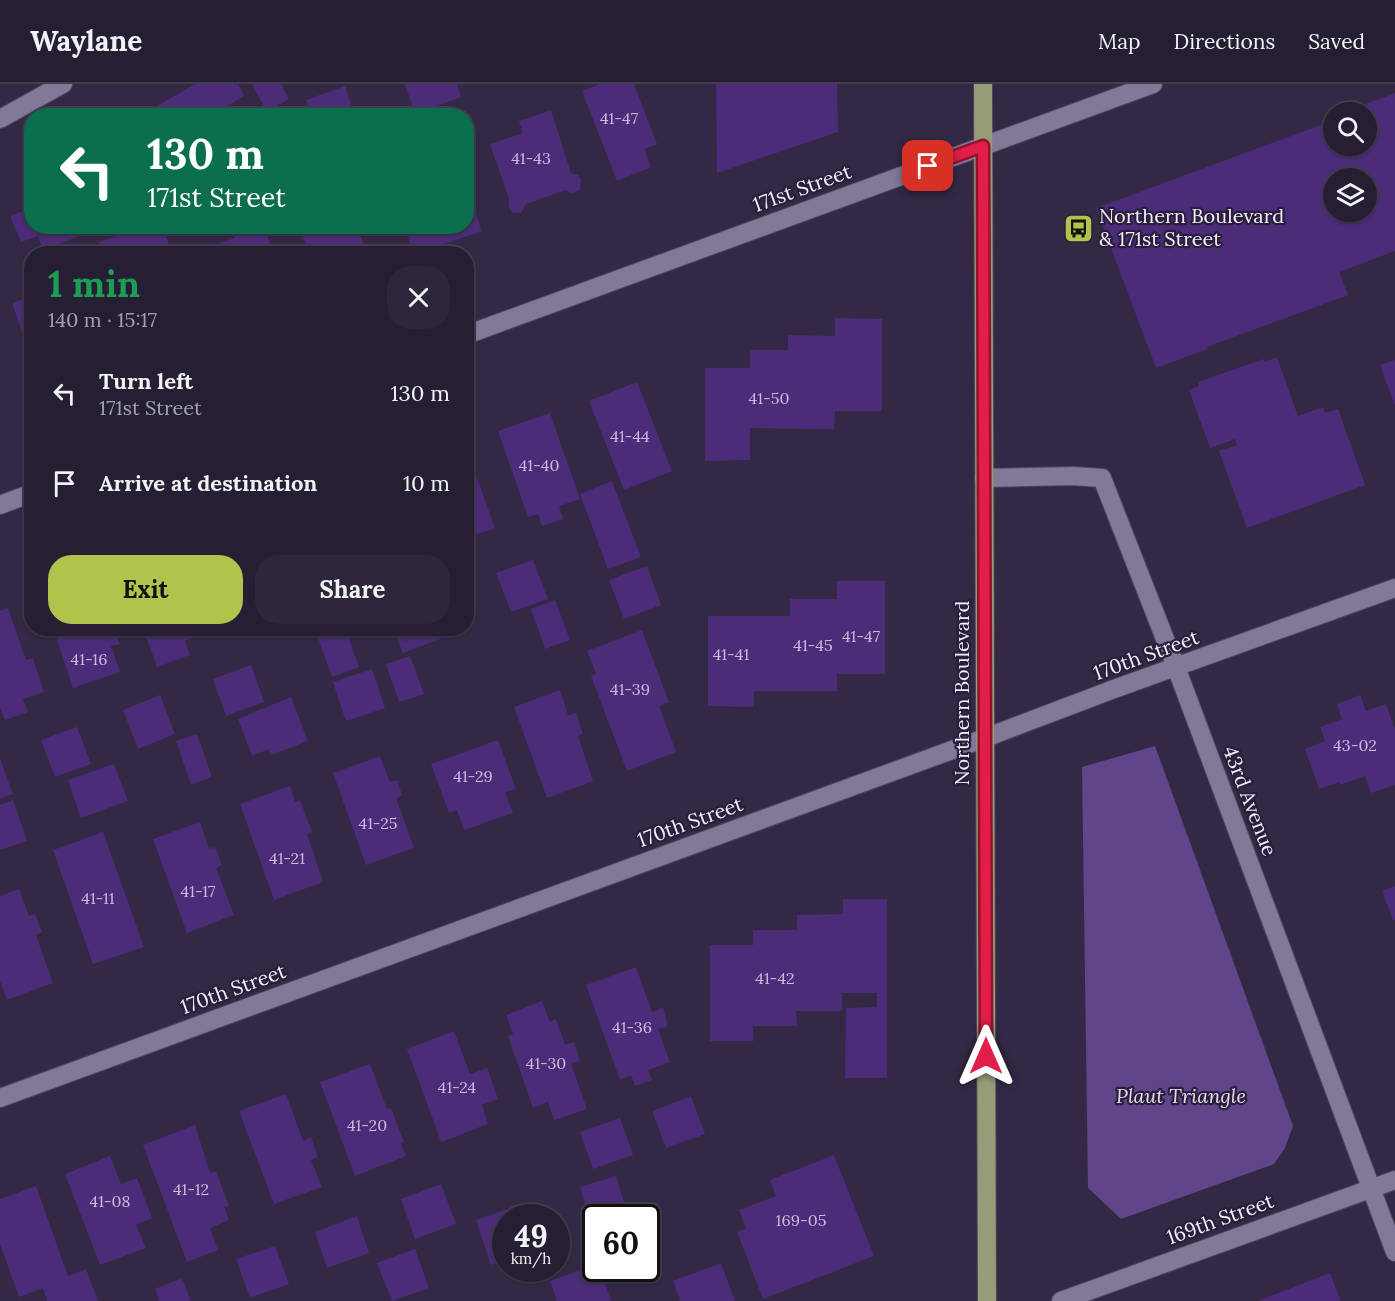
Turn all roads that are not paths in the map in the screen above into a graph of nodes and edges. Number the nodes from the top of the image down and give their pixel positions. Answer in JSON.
{"nodes":[{"id":1,"x":63,"y":84,"type":"edge"},
{"id":2,"x":983,"y":84,"type":"edge"},
{"id":3,"x":1153,"y":84,"type":"edge"},
{"id":4,"x":0,"y":119,"type":"edge"},
{"id":5,"x":983,"y":146,"type":"junction"},
{"id":6,"x":474,"y":332,"type":"edge"},
{"id":7,"x":984,"y":478,"type":"junction"},
{"id":8,"x":24,"y":497,"type":"edge"},
{"id":9,"x":0,"y":505,"type":"edge"},
{"id":10,"x":1395,"y":588,"type":"edge"},
{"id":11,"x":1176,"y":668,"type":"junction"},
{"id":12,"x":985,"y":738,"type":"junction"},
{"id":13,"x":0,"y":1098,"type":"edge"},
{"id":14,"x":1395,"y":1180,"type":"edge"},
{"id":15,"x":1372,"y":1188,"type":"junction"},
{"id":16,"x":1395,"y":1252,"type":"edge"},
{"id":17,"x":987,"y":1301,"type":"edge"},
{"id":18,"x":1061,"y":1301,"type":"edge"}],
"edges":[{"from":1,"to":4,"type":"street"},
{"from":2,"to":5,"type":"main road","name":"Northern Boulevard"},
{"from":3,"to":5,"type":"street","name":"171st Street"},
{"from":5,"to":6,"type":"street","name":"171st Street"},
{"from":5,"to":7,"type":"main road","name":"Northern Boulevard"},
{"from":7,"to":11,"type":"street","name":"43rd Avenue"},
{"from":7,"to":12,"type":"main road","name":"Northern Boulevard"},
{"from":8,"to":9,"type":"street"},
{"from":10,"to":11,"type":"street","name":"170th Street"},
{"from":11,"to":12,"type":"street","name":"170th Street"},
{"from":11,"to":15,"type":"street","name":"43rd Avenue"},
{"from":12,"to":13,"type":"street","name":"170th Street"},
{"from":12,"to":17,"type":"main road","name":"Northern Boulevard"},
{"from":14,"to":15,"type":"street","name":"169th Street"},
{"from":15,"to":16,"type":"street","name":"43rd Avenue"},
{"from":15,"to":18,"type":"street","name":"169th Street"}]}
